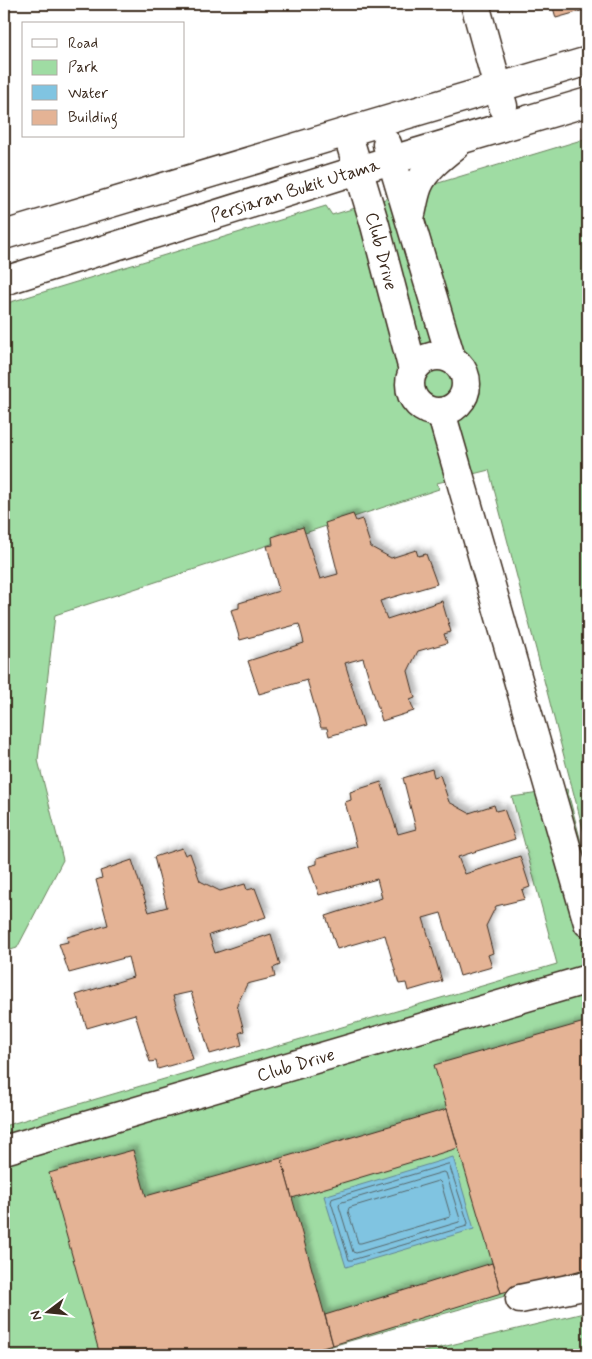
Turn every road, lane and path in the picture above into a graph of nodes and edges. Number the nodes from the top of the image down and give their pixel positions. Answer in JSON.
{"nodes":[{"id":1,"x":475,"y":4,"type":"edge"},
{"id":2,"x":588,"y":62,"type":"edge"},
{"id":3,"x":498,"y":88,"type":"junction"},
{"id":4,"x":588,"y":102,"type":"edge"},
{"id":5,"x":381,"y":122,"type":"junction"},
{"id":6,"x":509,"y":125,"type":"junction"},
{"id":7,"x":347,"y":132,"type":"junction"},
{"id":8,"x":463,"y":139,"type":"junction"},
{"id":9,"x":392,"y":160,"type":"junction"},
{"id":10,"x":358,"y":170,"type":"junction"},
{"id":11,"x":310,"y":185,"type":"junction"},
{"id":12,"x":410,"y":218,"type":"junction"},
{"id":13,"x":376,"y":226,"type":"junction"},
{"id":14,"x":4,"y":235,"type":"edge"},
{"id":15,"x":4,"y":281,"type":"edge"},
{"id":16,"x":451,"y":358,"type":"junction"},
{"id":17,"x":413,"y":370,"type":"junction"},
{"id":18,"x":441,"y":412,"type":"junction"},
{"id":19,"x":588,"y":923,"type":"edge"},
{"id":20,"x":588,"y":979,"type":"edge"},
{"id":21,"x":4,"y":1150,"type":"edge"},
{"id":22,"x":588,"y":1285,"type":"edge"},
{"id":23,"x":520,"y":1299,"type":"dead end"}],
"edges":[{"from":1,"to":3,"type":"street"},
{"from":2,"to":3,"type":"street"},
{"from":3,"to":5,"type":"street"},
{"from":3,"to":6,"type":"street"},
{"from":4,"to":6,"type":"street","name":"Persiaran Bukit Utama"},
{"from":5,"to":7,"type":"street"},
{"from":5,"to":9,"type":"street","name":"Club Drive"},
{"from":6,"to":8,"type":"street","name":"Persiaran Bukit Utama"},
{"from":7,"to":10,"type":"street","name":"Club Drive"},
{"from":7,"to":14,"type":"street"},
{"from":8,"to":9,"type":"street","name":"Persiaran Bukit Utama"},
{"from":8,"to":12,"type":"street"},
{"from":9,"to":10,"type":"street","name":"Persiaran Bukit Utama"},
{"from":9,"to":12,"type":"street","name":"Club Drive"},
{"from":10,"to":11,"type":"street","name":"Persiaran Bukit Utama"},
{"from":10,"to":13,"type":"street","name":"Club Drive"},
{"from":11,"to":13,"type":"street"},
{"from":11,"to":15,"type":"street","name":"Persiaran Bukit Utama"},
{"from":12,"to":16,"type":"street","name":"Club Drive"},
{"from":13,"to":17,"type":"street","name":"Club Drive"},
{"from":16,"to":17,"type":"street"},
{"from":16,"to":18,"type":"street"},
{"from":17,"to":18,"type":"street"},
{"from":18,"to":19,"type":"street"},
{"from":20,"to":21,"type":"street","name":"Club Drive"},
{"from":22,"to":23,"type":"street"}]}
